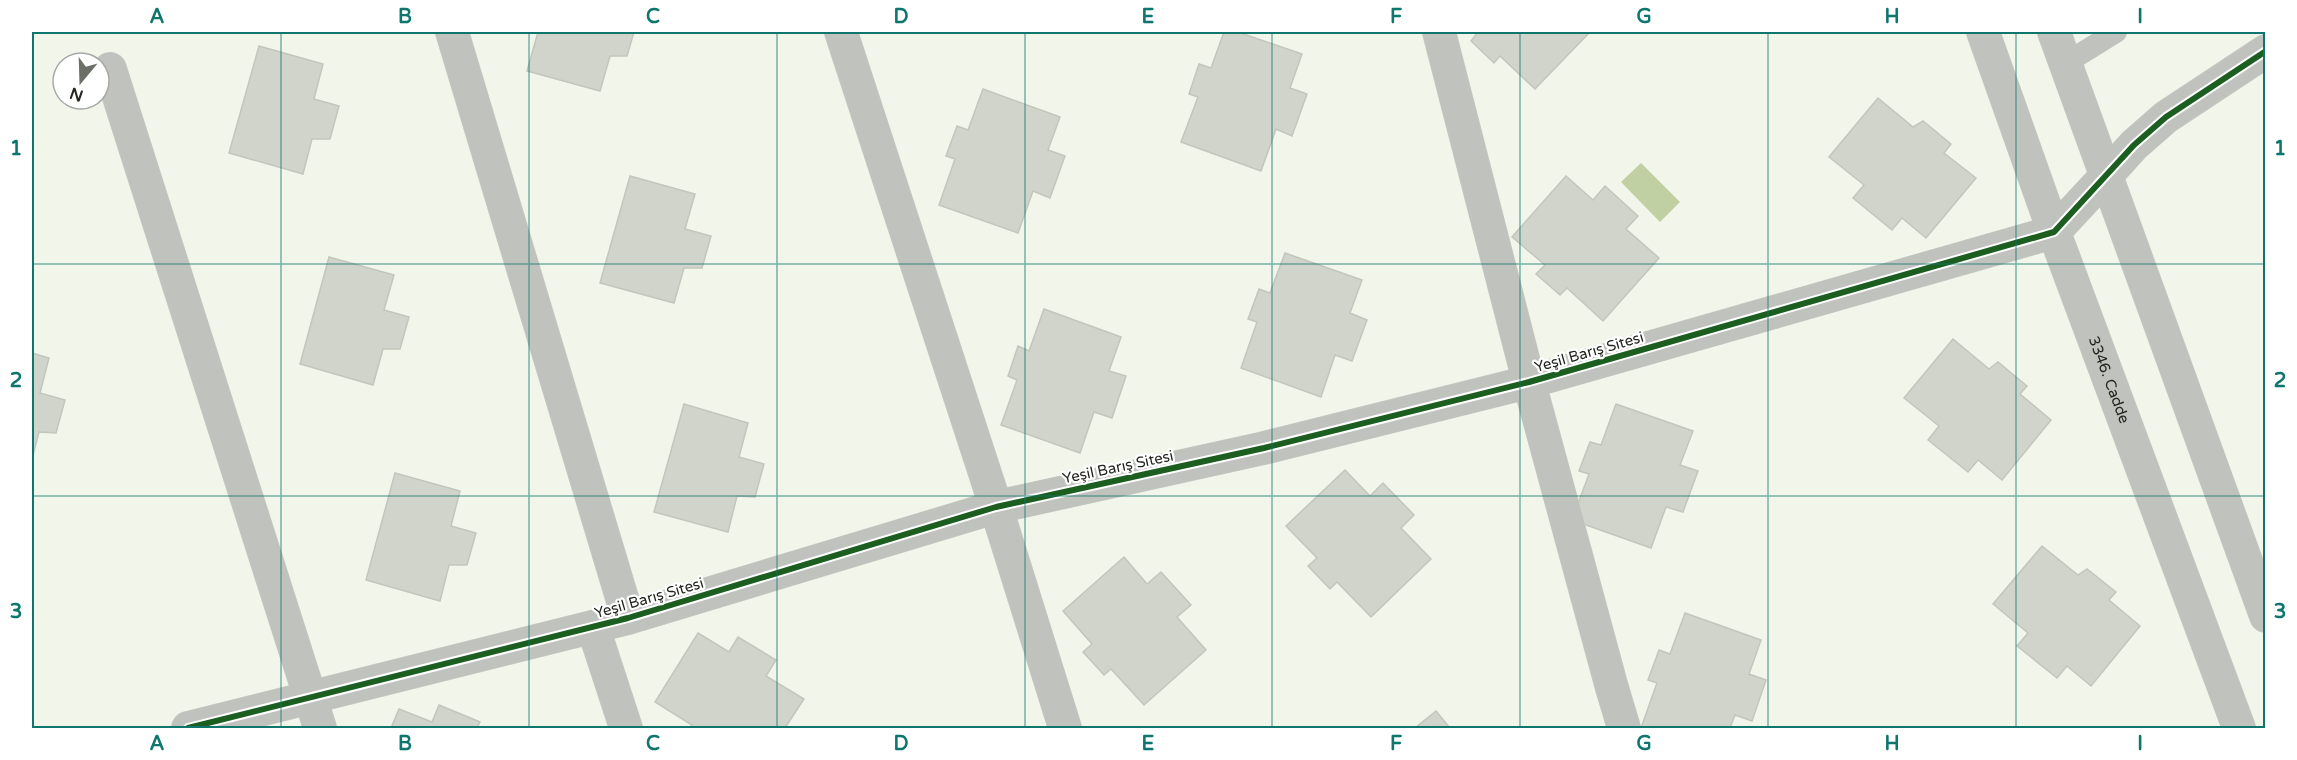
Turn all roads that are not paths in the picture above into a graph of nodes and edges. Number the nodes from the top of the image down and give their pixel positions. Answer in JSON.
{"nodes":[{"id":1,"x":452,"y":32,"type":"edge"},
{"id":2,"x":841,"y":32,"type":"edge"},
{"id":3,"x":1439,"y":32,"type":"edge"},
{"id":4,"x":1983,"y":32,"type":"edge"},
{"id":5,"x":2054,"y":32,"type":"edge"},
{"id":6,"x":2116,"y":32,"type":"edge"},
{"id":7,"x":2265,"y":51,"type":"edge"},
{"id":8,"x":2066,"y":63,"type":"junction"},
{"id":9,"x":111,"y":72,"type":"edge"},
{"id":10,"x":2107,"y":175,"type":"junction"},
{"id":11,"x":2054,"y":232,"type":"junction"},
{"id":12,"x":1529,"y":382,"type":"junction"},
{"id":13,"x":996,"y":507,"type":"junction"},
{"id":14,"x":2265,"y":616,"type":"edge"},
{"id":15,"x":628,"y":618,"type":"junction"},
{"id":16,"x":593,"y":627,"type":"junction"},
{"id":17,"x":311,"y":698,"type":"junction"},
{"id":18,"x":188,"y":729,"type":"edge"},
{"id":19,"x":320,"y":729,"type":"edge"},
{"id":20,"x":626,"y":729,"type":"edge"},
{"id":21,"x":1065,"y":729,"type":"edge"},
{"id":22,"x":1624,"y":729,"type":"edge"},
{"id":23,"x":2239,"y":729,"type":"edge"}],
"edges":[{"from":1,"to":15,"type":"street"},
{"from":2,"to":13,"type":"street"},
{"from":3,"to":12,"type":"street"},
{"from":4,"to":11,"type":"street","name":"3346. Cadde"},
{"from":5,"to":8,"type":"street"},
{"from":6,"to":8,"type":"lane"},
{"from":7,"to":10,"type":"street"},
{"from":8,"to":10,"type":"street"},
{"from":9,"to":17,"type":"street"},
{"from":10,"to":11,"type":"street"},
{"from":10,"to":14,"type":"street"},
{"from":11,"to":12,"type":"street","name":"Yeşil Barış Sitesi"},
{"from":11,"to":23,"type":"street","name":"3346. Cadde"},
{"from":12,"to":13,"type":"street","name":"Yeşil Barış Sitesi"},
{"from":12,"to":22,"type":"street"},
{"from":13,"to":15,"type":"street","name":"Yeşil Barış Sitesi"},
{"from":13,"to":21,"type":"street"},
{"from":15,"to":16,"type":"street","name":"Yeşil Barış Sitesi"},
{"from":16,"to":17,"type":"street","name":"Yeşil Barış Sitesi"},
{"from":16,"to":20,"type":"street"},
{"from":17,"to":18,"type":"street","name":"Yeşil Barış Sitesi"},
{"from":17,"to":19,"type":"street"}]}
